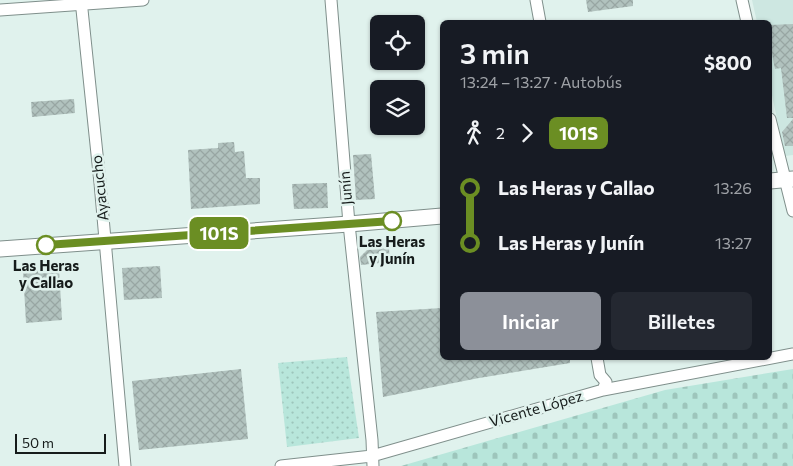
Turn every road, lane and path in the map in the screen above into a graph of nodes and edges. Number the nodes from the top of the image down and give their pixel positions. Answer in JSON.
{"nodes":[{"id":1,"x":143,"y":0,"type":"edge"},
{"id":2,"x":331,"y":0,"type":"edge"},
{"id":3,"x":536,"y":0,"type":"edge"},
{"id":4,"x":742,"y":0,"type":"edge"},
{"id":5,"x":81,"y":2,"type":"edge"},
{"id":6,"x":0,"y":10,"type":"edge"},
{"id":7,"x":540,"y":20,"type":"edge"},
{"id":8,"x":747,"y":20,"type":"edge"},
{"id":9,"x":772,"y":129,"type":"edge"},
{"id":10,"x":782,"y":180,"type":"edge"},
{"id":11,"x":793,"y":211,"type":"edge"},
{"id":12,"x":440,"y":216,"type":"edge"},
{"id":13,"x":349,"y":224,"type":"junction"},
{"id":14,"x":105,"y":241,"type":"junction"},
{"id":15,"x":0,"y":249,"type":"edge"},
{"id":16,"x":793,"y":354,"type":"edge"},
{"id":17,"x":772,"y":358,"type":"edge"},
{"id":18,"x":597,"y":360,"type":"edge"},
{"id":19,"x":761,"y":360,"type":"edge"},
{"id":20,"x":603,"y":390,"type":"junction"},
{"id":21,"x":372,"y":461,"type":"edge"},
{"id":22,"x":125,"y":466,"type":"edge"},
{"id":23,"x":280,"y":466,"type":"edge"}],
"edges":[{"from":1,"to":5,"type":"street"},
{"from":2,"to":13,"type":"street","name":"Junín"},
{"from":3,"to":7,"type":"street"},
{"from":4,"to":8,"type":"street"},
{"from":5,"to":6,"type":"street"},
{"from":5,"to":14,"type":"street","name":"Ayacucho"},
{"from":9,"to":10,"type":"street"},
{"from":10,"to":11,"type":"street"},
{"from":12,"to":13,"type":"main road"},
{"from":13,"to":14,"type":"main road"},
{"from":13,"to":21,"type":"street","name":"Junín"},
{"from":14,"to":15,"type":"main road"},
{"from":14,"to":22,"type":"street","name":"Ayacucho"},
{"from":16,"to":17,"type":"street","name":"Vicente López"},
{"from":18,"to":20,"type":"street"},
{"from":19,"to":20,"type":"street","name":"Vicente López"},
{"from":20,"to":21,"type":"street","name":"Vicente López"},
{"from":21,"to":23,"type":"street","name":"Vicente López"}]}
